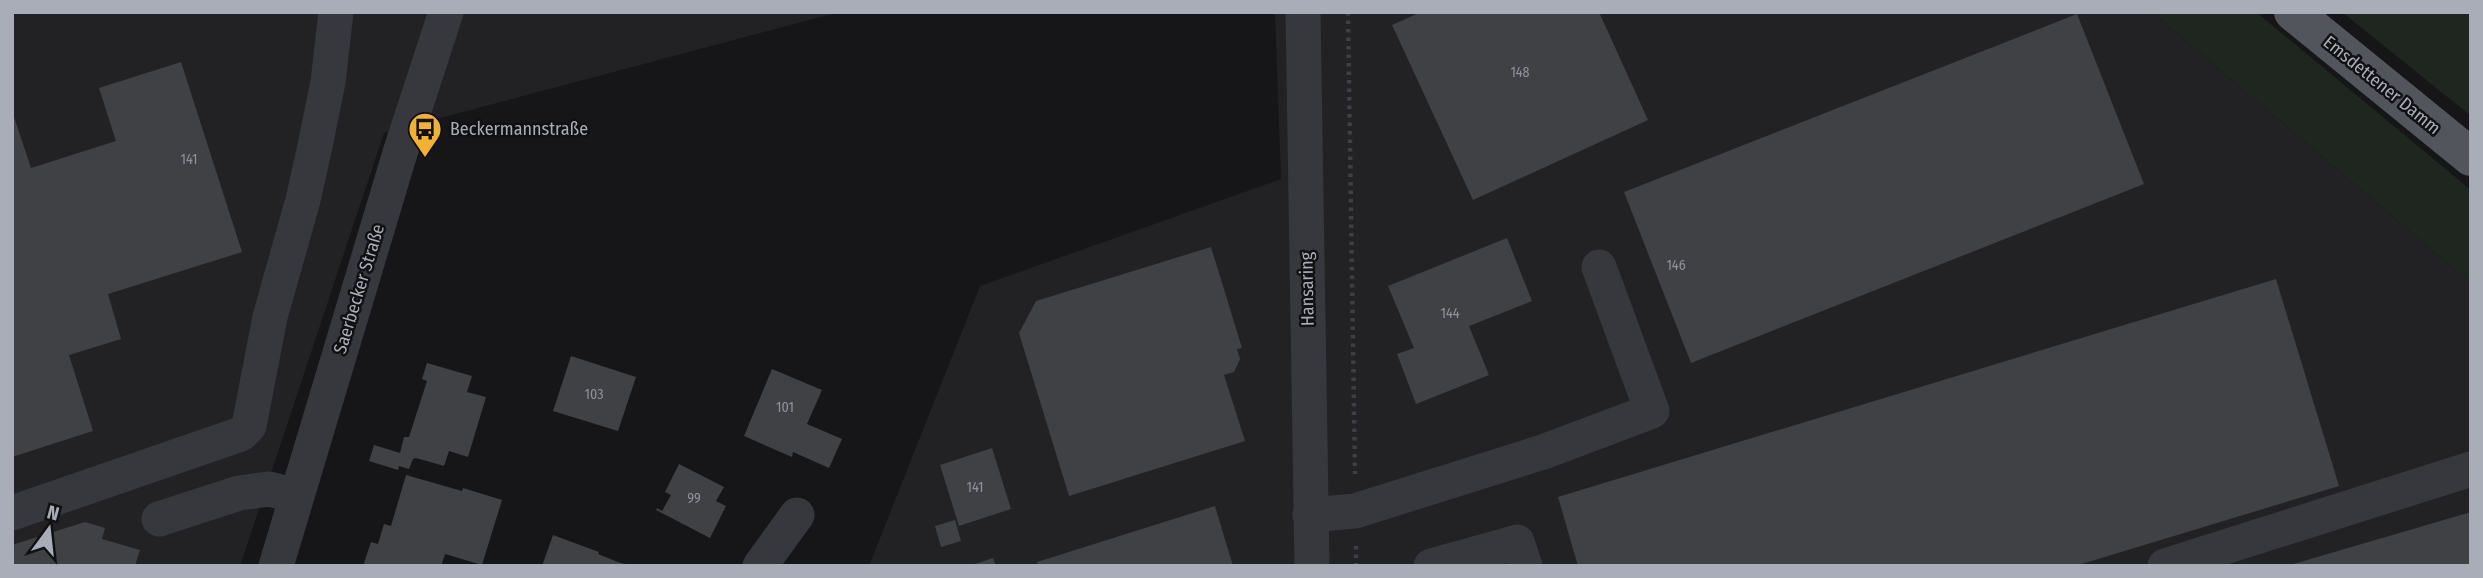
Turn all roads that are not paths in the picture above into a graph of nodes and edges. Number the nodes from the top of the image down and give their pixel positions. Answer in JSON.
{"nodes":[{"id":1,"x":336,"y":12,"type":"edge"},
{"id":2,"x":1303,"y":12,"type":"edge"},
{"id":3,"x":2293,"y":12,"type":"edge"},
{"id":4,"x":440,"y":13,"type":"edge"},
{"id":5,"x":2471,"y":157,"type":"edge"},
{"id":6,"x":1600,"y":267,"type":"dead end"},
{"id":7,"x":2471,"y":469,"type":"edge"},
{"id":8,"x":297,"y":496,"type":"junction"},
{"id":9,"x":12,"y":513,"type":"edge"},
{"id":10,"x":1310,"y":514,"type":"junction"},
{"id":11,"x":797,"y":515,"type":"dead end"},
{"id":12,"x":159,"y":519,"type":"dead end"},
{"id":13,"x":276,"y":566,"type":"edge"},
{"id":14,"x":760,"y":566,"type":"edge"},
{"id":15,"x":1312,"y":566,"type":"edge"},
{"id":16,"x":1431,"y":566,"type":"edge"},
{"id":17,"x":1525,"y":566,"type":"edge"},
{"id":18,"x":2165,"y":566,"type":"edge"}],
"edges":[{"from":1,"to":9,"type":"street"},
{"from":2,"to":10,"type":"street","name":"Hansaring"},
{"from":3,"to":5,"type":"main road","name":"Emsdettener Damm"},
{"from":4,"to":8,"type":"street","name":"Saerbecker Straße"},
{"from":6,"to":10,"type":"street"},
{"from":7,"to":18,"type":"street"},
{"from":8,"to":12,"type":"street"},
{"from":8,"to":13,"type":"street","name":"Saerbecker Straße"},
{"from":10,"to":15,"type":"street","name":"Hansaring"},
{"from":11,"to":14,"type":"street"},
{"from":16,"to":17,"type":"street"}]}
